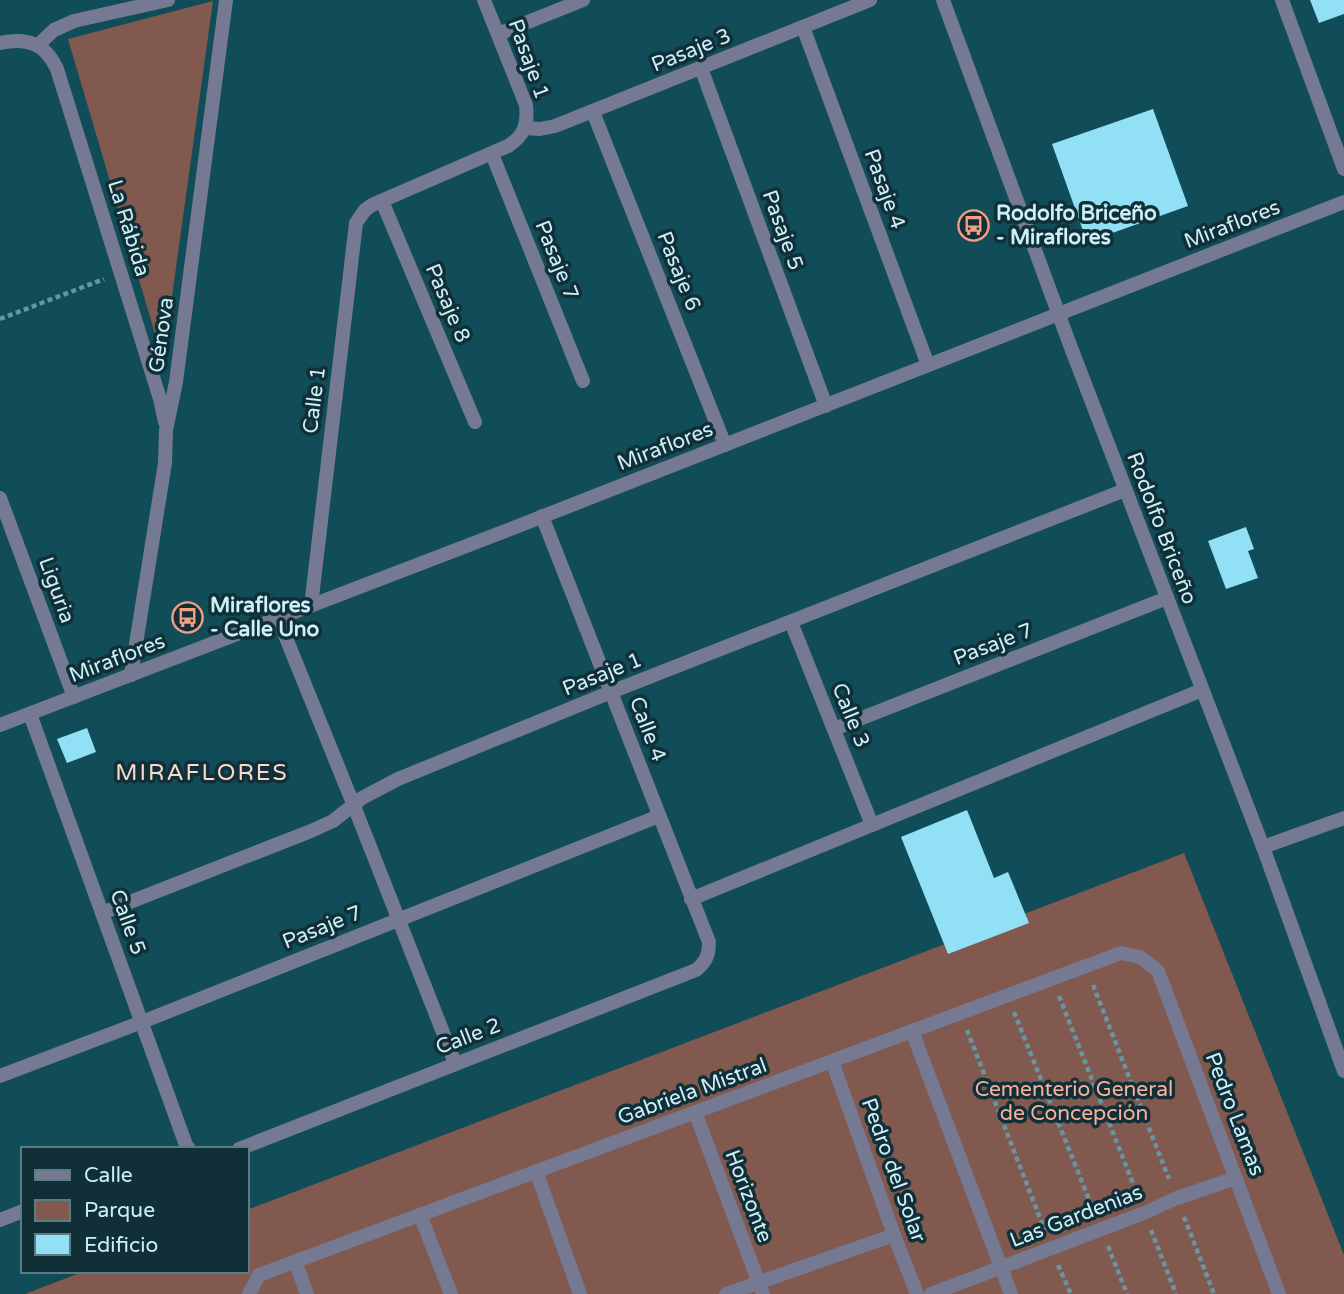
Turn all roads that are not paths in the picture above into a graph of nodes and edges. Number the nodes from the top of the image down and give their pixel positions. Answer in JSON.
{"nodes":[{"id":1,"x":168,"y":0,"type":"edge"},
{"id":2,"x":226,"y":0,"type":"edge"},
{"id":3,"x":484,"y":0,"type":"edge"},
{"id":4,"x":583,"y":0,"type":"edge"},
{"id":5,"x":870,"y":0,"type":"edge"},
{"id":6,"x":943,"y":0,"type":"edge"},
{"id":7,"x":1282,"y":0,"type":"edge"},
{"id":8,"x":803,"y":27,"type":"junction"},
{"id":9,"x":498,"y":34,"type":"junction"},
{"id":10,"x":0,"y":43,"type":"edge"},
{"id":11,"x":38,"y":46,"type":"junction"},
{"id":12,"x":701,"y":68,"type":"junction"},
{"id":13,"x":593,"y":112,"type":"junction"},
{"id":14,"x":525,"y":128,"type":"junction"},
{"id":15,"x":492,"y":154,"type":"junction"},
{"id":16,"x":1344,"y":169,"type":"edge"},
{"id":17,"x":1344,"y":202,"type":"edge"},
{"id":18,"x":377,"y":203,"type":"junction"},
{"id":19,"x":1058,"y":315,"type":"junction"},
{"id":20,"x":928,"y":365,"type":"junction"},
{"id":21,"x":583,"y":381,"type":"dead end"},
{"id":22,"x":826,"y":406,"type":"junction"},
{"id":23,"x":475,"y":422,"type":"dead end"},
{"id":24,"x":166,"y":430,"type":"junction"},
{"id":25,"x":725,"y":445,"type":"junction"},
{"id":26,"x":1125,"y":490,"type":"junction"},
{"id":27,"x":0,"y":498,"type":"edge"},
{"id":28,"x":542,"y":516,"type":"junction"},
{"id":29,"x":1167,"y":598,"type":"junction"},
{"id":30,"x":311,"y":606,"type":"junction"},
{"id":31,"x":278,"y":618,"type":"junction"},
{"id":32,"x":791,"y":622,"type":"junction"},
{"id":33,"x":131,"y":675,"type":"junction"},
{"id":34,"x":1202,"y":690,"type":"junction"},
{"id":35,"x":611,"y":692,"type":"junction"},
{"id":36,"x":74,"y":697,"type":"junction"},
{"id":37,"x":30,"y":714,"type":"junction"},
{"id":38,"x":0,"y":726,"type":"edge"},
{"id":39,"x":834,"y":729,"type":"junction"},
{"id":40,"x":354,"y":806,"type":"junction"},
{"id":41,"x":659,"y":816,"type":"junction"},
{"id":42,"x":1344,"y":818,"type":"edge"},
{"id":43,"x":872,"y":825,"type":"junction"},
{"id":44,"x":1263,"y":847,"type":"junction"},
{"id":45,"x":691,"y":899,"type":"junction"},
{"id":46,"x":102,"y":912,"type":"junction"},
{"id":47,"x":397,"y":919,"type":"junction"},
{"id":48,"x":1140,"y":957,"type":"joint"},
{"id":49,"x":708,"y":958,"type":"joint"},
{"id":50,"x":142,"y":1022,"type":"junction"},
{"id":51,"x":912,"y":1031,"type":"junction"},
{"id":52,"x":832,"y":1061,"type":"junction"},
{"id":53,"x":455,"y":1063,"type":"junction"},
{"id":54,"x":1344,"y":1070,"type":"edge"},
{"id":55,"x":0,"y":1076,"type":"edge"},
{"id":56,"x":695,"y":1112,"type":"junction"},
{"id":57,"x":184,"y":1147,"type":"edge"},
{"id":58,"x":244,"y":1147,"type":"edge"},
{"id":59,"x":536,"y":1171,"type":"junction"},
{"id":60,"x":1236,"y":1178,"type":"junction"},
{"id":61,"x":21,"y":1212,"type":"edge"},
{"id":62,"x":420,"y":1215,"type":"junction"},
{"id":63,"x":0,"y":1220,"type":"edge"},
{"id":64,"x":894,"y":1236,"type":"junction"},
{"id":65,"x":295,"y":1261,"type":"junction"},
{"id":66,"x":1002,"y":1268,"type":"junction"},
{"id":67,"x":761,"y":1288,"type":"edge"},
{"id":68,"x":249,"y":1294,"type":"edge"},
{"id":69,"x":307,"y":1294,"type":"edge"},
{"id":70,"x":451,"y":1294,"type":"edge"},
{"id":71,"x":580,"y":1294,"type":"edge"},
{"id":72,"x":726,"y":1294,"type":"edge"},
{"id":73,"x":917,"y":1294,"type":"edge"},
{"id":74,"x":931,"y":1294,"type":"edge"},
{"id":75,"x":1011,"y":1294,"type":"edge"},
{"id":76,"x":1279,"y":1294,"type":"edge"}],
"edges":[{"from":1,"to":11,"type":"street"},
{"from":2,"to":24,"type":"street","name":"Génova"},
{"from":3,"to":9,"type":"street","name":"Pasaje 1"},
{"from":4,"to":9,"type":"street"},
{"from":5,"to":8,"type":"street","name":"Pasaje 3"},
{"from":6,"to":19,"type":"street","name":"Rodolfo Briceño"},
{"from":7,"to":16,"type":"street"},
{"from":8,"to":12,"type":"street","name":"Pasaje 3"},
{"from":8,"to":20,"type":"street","name":"Pasaje 4"},
{"from":9,"to":14,"type":"street","name":"Pasaje 1"},
{"from":10,"to":11,"type":"street"},
{"from":11,"to":24,"type":"street","name":"La Rábida"},
{"from":12,"to":13,"type":"street","name":"Pasaje 3"},
{"from":12,"to":22,"type":"street","name":"Pasaje 5"},
{"from":13,"to":14,"type":"street","name":"Pasaje 3"},
{"from":13,"to":25,"type":"street","name":"Pasaje 6"},
{"from":14,"to":15,"type":"street","name":"Pasaje 1"},
{"from":15,"to":18,"type":"street","name":"Pasaje 1"},
{"from":15,"to":21,"type":"street","name":"Pasaje 7"},
{"from":17,"to":19,"type":"street","name":"Miraflores"},
{"from":18,"to":23,"type":"street","name":"Pasaje 8"},
{"from":18,"to":30,"type":"street","name":"Calle 1"},
{"from":19,"to":20,"type":"street","name":"Miraflores"},
{"from":19,"to":26,"type":"street","name":"Rodolfo Briceño"},
{"from":20,"to":22,"type":"street","name":"Miraflores"},
{"from":22,"to":25,"type":"street","name":"Miraflores"},
{"from":24,"to":33,"type":"street","name":"Génova"},
{"from":25,"to":28,"type":"street","name":"Miraflores"},
{"from":26,"to":29,"type":"street","name":"Rodolfo Briceño"},
{"from":26,"to":32,"type":"street","name":"Pasaje 1"},
{"from":27,"to":36,"type":"street","name":"Liguria"},
{"from":28,"to":30,"type":"street","name":"Miraflores"},
{"from":28,"to":35,"type":"street","name":"Calle 4"},
{"from":29,"to":34,"type":"street","name":"Rodolfo Briceño"},
{"from":29,"to":39,"type":"street","name":"Pasaje 7"},
{"from":30,"to":31,"type":"street","name":"Miraflores"},
{"from":31,"to":33,"type":"street","name":"Miraflores"},
{"from":31,"to":40,"type":"street"},
{"from":32,"to":35,"type":"street","name":"Pasaje 1"},
{"from":32,"to":39,"type":"street","name":"Calle 3"},
{"from":33,"to":36,"type":"street","name":"Miraflores"},
{"from":34,"to":43,"type":"street"},
{"from":34,"to":44,"type":"street","name":"Rodolfo Briceño"},
{"from":35,"to":40,"type":"street","name":"Pasaje 1"},
{"from":35,"to":41,"type":"street","name":"Calle 4"},
{"from":36,"to":37,"type":"street","name":"Miraflores"},
{"from":37,"to":38,"type":"street","name":"Miraflores"},
{"from":37,"to":46,"type":"street","name":"Calle 5"},
{"from":39,"to":43,"type":"street","name":"Calle 3"},
{"from":40,"to":46,"type":"street","name":"Pasaje 1"},
{"from":40,"to":47,"type":"street"},
{"from":41,"to":45,"type":"street","name":"Calle 4"},
{"from":41,"to":47,"type":"street","name":"Pasaje 7"},
{"from":42,"to":44,"type":"street"},
{"from":43,"to":45,"type":"street"},
{"from":44,"to":54,"type":"street","name":"Rodolfo Briceño"},
{"from":45,"to":49,"type":"street","name":"Calle 4"},
{"from":46,"to":50,"type":"street","name":"Calle 5"},
{"from":47,"to":50,"type":"street","name":"Pasaje 7"},
{"from":47,"to":53,"type":"street"},
{"from":48,"to":51,"type":"street","name":"Gabriela Mistral"},
{"from":48,"to":60,"type":"street","name":"Pedro Lamas"},
{"from":49,"to":53,"type":"street","name":"Calle 2"},
{"from":50,"to":55,"type":"street","name":"Pasaje 7"},
{"from":50,"to":57,"type":"street","name":"Calle 5"},
{"from":51,"to":52,"type":"street","name":"Gabriela Mistral"},
{"from":51,"to":66,"type":"street"},
{"from":52,"to":56,"type":"street","name":"Gabriela Mistral"},
{"from":52,"to":64,"type":"street","name":"Pedro del Solar"},
{"from":53,"to":58,"type":"street","name":"Calle 2"},
{"from":56,"to":59,"type":"street","name":"Gabriela Mistral"},
{"from":56,"to":67,"type":"street","name":"Horizonte"},
{"from":59,"to":62,"type":"street","name":"Gabriela Mistral"},
{"from":59,"to":71,"type":"street"},
{"from":60,"to":66,"type":"street","name":"Las Gardenias"},
{"from":60,"to":76,"type":"street","name":"Pedro Lamas"},
{"from":61,"to":63,"type":"street"},
{"from":62,"to":65,"type":"street","name":"Gabriela Mistral"},
{"from":62,"to":70,"type":"street"},
{"from":64,"to":67,"type":"street"},
{"from":64,"to":73,"type":"street","name":"Pedro del Solar"},
{"from":65,"to":68,"type":"street","name":"Gabriela Mistral"},
{"from":65,"to":69,"type":"street"},
{"from":66,"to":74,"type":"street","name":"Las Gardenias"},
{"from":66,"to":75,"type":"street"},
{"from":67,"to":72,"type":"street"}]}
